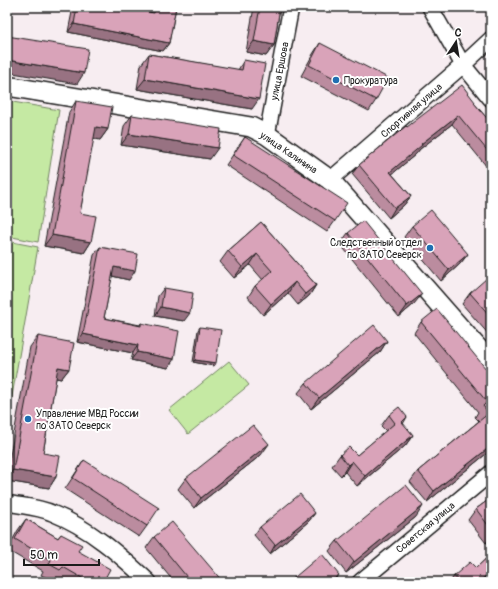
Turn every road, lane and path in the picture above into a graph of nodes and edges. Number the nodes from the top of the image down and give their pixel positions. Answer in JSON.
{"nodes":[{"id":1,"x":292,"y":7,"type":"edge"},
{"id":2,"x":430,"y":7,"type":"edge"},
{"id":3,"x":491,"y":39,"type":"edge"},
{"id":4,"x":463,"y":65,"type":"junction"},
{"id":5,"x":7,"y":86,"type":"edge"},
{"id":6,"x":491,"y":99,"type":"edge"},
{"id":7,"x":267,"y":135,"type":"junction"},
{"id":8,"x":330,"y":180,"type":"junction"},
{"id":9,"x":491,"y":363,"type":"edge"},
{"id":10,"x":491,"y":473,"type":"edge"},
{"id":11,"x":7,"y":503,"type":"edge"},
{"id":12,"x":149,"y":582,"type":"edge"},
{"id":13,"x":360,"y":582,"type":"edge"}],
"edges":[{"from":1,"to":7,"type":"street","name":"улица Ершова"},
{"from":2,"to":4,"type":"street"},
{"from":3,"to":4,"type":"street","name":"Спортивная улица"},
{"from":4,"to":6,"type":"street"},
{"from":4,"to":8,"type":"street","name":"Спортивная улица"},
{"from":5,"to":7,"type":"main road","name":"улица Калинина"},
{"from":7,"to":8,"type":"main road","name":"улица Калинина"},
{"from":8,"to":9,"type":"main road","name":"улица Калинина"},
{"from":10,"to":13,"type":"street","name":"Советская улица"},
{"from":11,"to":12,"type":"street"}]}
